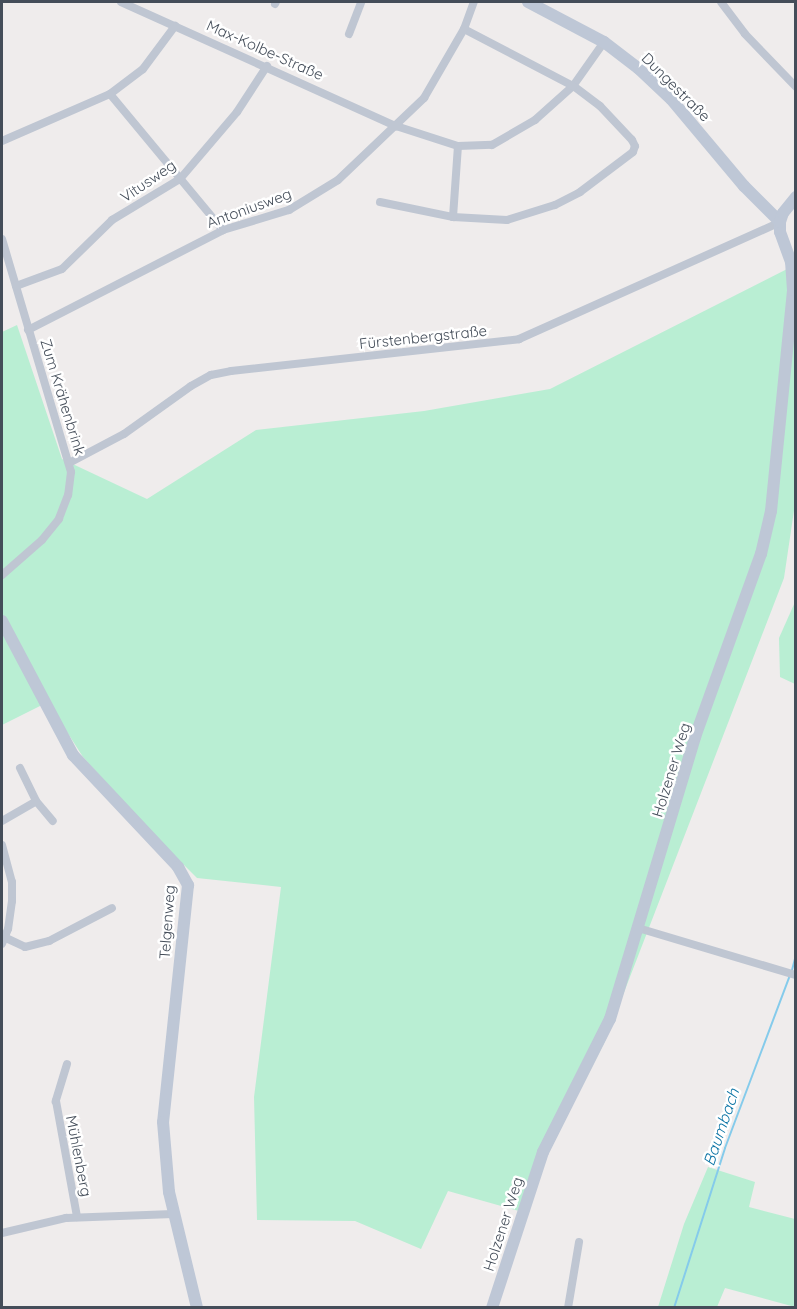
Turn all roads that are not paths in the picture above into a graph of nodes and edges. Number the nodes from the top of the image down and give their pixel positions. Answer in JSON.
{"nodes":[{"id":1,"x":121,"y":2,"type":"edge"},
{"id":2,"x":361,"y":2,"type":"edge"},
{"id":3,"x":474,"y":2,"type":"edge"},
{"id":4,"x":528,"y":2,"type":"edge"},
{"id":5,"x":721,"y":2,"type":"edge"},
{"id":6,"x":175,"y":26,"type":"junction"},
{"id":7,"x":464,"y":29,"type":"junction"},
{"id":8,"x":350,"y":34,"type":"dead end"},
{"id":9,"x":604,"y":42,"type":"junction"},
{"id":10,"x":267,"y":66,"type":"junction"},
{"id":11,"x":573,"y":86,"type":"junction"},
{"id":12,"x":795,"y":87,"type":"edge"},
{"id":13,"x":110,"y":94,"type":"junction"},
{"id":14,"x":396,"y":126,"type":"junction"},
{"id":15,"x":2,"y":141,"type":"edge"},
{"id":16,"x":458,"y":146,"type":"junction"},
{"id":17,"x":180,"y":179,"type":"junction"},
{"id":18,"x":795,"y":197,"type":"edge"},
{"id":19,"x":380,"y":202,"type":"dead end"},
{"id":20,"x":453,"y":217,"type":"junction"},
{"id":21,"x":780,"y":222,"type":"junction"},
{"id":22,"x":223,"y":230,"type":"junction"},
{"id":23,"x":2,"y":240,"type":"edge"},
{"id":24,"x":16,"y":286,"type":"junction"},
{"id":25,"x":28,"y":330,"type":"junction"},
{"id":26,"x":69,"y":463,"type":"junction"},
{"id":27,"x":2,"y":575,"type":"edge"},
{"id":28,"x":2,"y":621,"type":"edge"},
{"id":29,"x":20,"y":768,"type":"dead end"},
{"id":30,"x":36,"y":801,"type":"junction"},
{"id":31,"x":2,"y":821,"type":"edge"},
{"id":32,"x":53,"y":821,"type":"dead end"},
{"id":33,"x":2,"y":845,"type":"edge"},
{"id":34,"x":112,"y":908,"type":"dead end"},
{"id":35,"x":638,"y":928,"type":"junction"},
{"id":36,"x":4,"y":941,"type":"edge"},
{"id":37,"x":795,"y":975,"type":"edge"},
{"id":38,"x":67,"y":1064,"type":"dead end"},
{"id":39,"x":173,"y":1214,"type":"junction"},
{"id":40,"x":77,"y":1217,"type":"junction"},
{"id":41,"x":2,"y":1233,"type":"edge"},
{"id":42,"x":579,"y":1242,"type":"dead end"},
{"id":43,"x":197,"y":1308,"type":"edge"},
{"id":44,"x":492,"y":1308,"type":"edge"},
{"id":45,"x":568,"y":1308,"type":"edge"}],
"edges":[{"from":1,"to":6,"type":"street","name":"Max-Kolbe-Straße"},
{"from":2,"to":8,"type":"street"},
{"from":3,"to":7,"type":"street","name":"Antoniusweg"},
{"from":4,"to":9,"type":"main road","name":"Dungestraße"},
{"from":5,"to":12,"type":"street"},
{"from":6,"to":10,"type":"street","name":"Max-Kolbe-Straße"},
{"from":6,"to":13,"type":"street"},
{"from":7,"to":11,"type":"street"},
{"from":7,"to":14,"type":"street","name":"Antoniusweg"},
{"from":9,"to":11,"type":"street","name":"Max-Kolbe-Straße"},
{"from":9,"to":21,"type":"main road","name":"Dungestraße"},
{"from":10,"to":14,"type":"street","name":"Max-Kolbe-Straße"},
{"from":10,"to":17,"type":"street","name":"Vitusweg"},
{"from":11,"to":16,"type":"street","name":"Max-Kolbe-Straße"},
{"from":11,"to":20,"type":"street"},
{"from":13,"to":15,"type":"street"},
{"from":13,"to":17,"type":"street"},
{"from":14,"to":16,"type":"street","name":"Max-Kolbe-Straße"},
{"from":14,"to":22,"type":"street","name":"Antoniusweg"},
{"from":16,"to":20,"type":"street"},
{"from":17,"to":22,"type":"street"},
{"from":17,"to":24,"type":"street","name":"Vitusweg"},
{"from":18,"to":21,"type":"main road"},
{"from":19,"to":20,"type":"street"},
{"from":21,"to":26,"type":"street","name":"Fürstenbergstraße"},
{"from":21,"to":35,"type":"main road","name":"Holzener Weg"},
{"from":22,"to":25,"type":"street","name":"Antoniusweg"},
{"from":23,"to":24,"type":"street","name":"Zum Krähenbrink"},
{"from":24,"to":25,"type":"street","name":"Zum Krähenbrink"},
{"from":25,"to":26,"type":"street","name":"Zum Krähenbrink"},
{"from":26,"to":27,"type":"street","name":"Zum Krähenbrink"},
{"from":28,"to":39,"type":"main road","name":"Telgenweg"},
{"from":29,"to":30,"type":"street"},
{"from":30,"to":31,"type":"street"},
{"from":30,"to":32,"type":"street"},
{"from":33,"to":36,"type":"street"},
{"from":34,"to":36,"type":"street"},
{"from":35,"to":37,"type":"street"},
{"from":35,"to":44,"type":"main road","name":"Holzener Weg"},
{"from":38,"to":40,"type":"street","name":"Mühlenberg"},
{"from":39,"to":40,"type":"street","name":"Mühlenberg"},
{"from":39,"to":43,"type":"main road","name":"Telgenweg"},
{"from":40,"to":41,"type":"street","name":"Mühlenberg"},
{"from":42,"to":45,"type":"street"}]}
